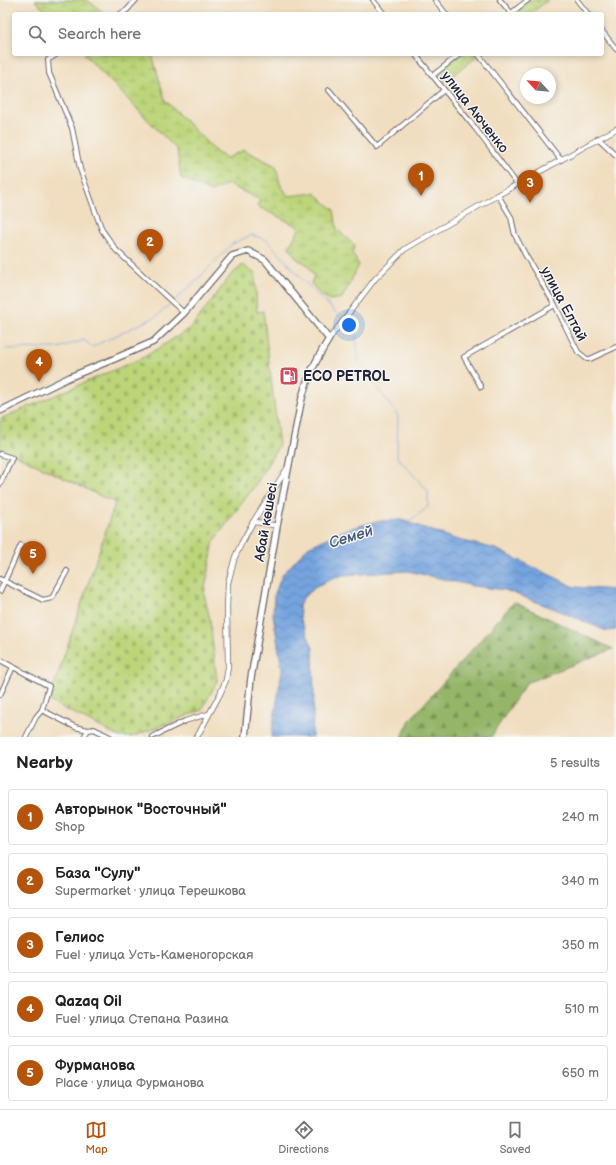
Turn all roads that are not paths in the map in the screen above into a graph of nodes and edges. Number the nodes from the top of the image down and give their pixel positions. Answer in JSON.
{"nodes":[{"id":1,"x":136,"y":0,"type":"edge"},
{"id":2,"x":373,"y":0,"type":"edge"},
{"id":3,"x":435,"y":0,"type":"edge"},
{"id":4,"x":500,"y":0,"type":"edge"},
{"id":5,"x":528,"y":0,"type":"edge"},
{"id":6,"x":577,"y":0,"type":"edge"},
{"id":7,"x":124,"y":12,"type":"edge"},
{"id":8,"x":382,"y":12,"type":"edge"},
{"id":9,"x":444,"y":12,"type":"edge"},
{"id":10,"x":509,"y":12,"type":"edge"},
{"id":11,"x":513,"y":12,"type":"edge"},
{"id":12,"x":586,"y":12,"type":"edge"},
{"id":13,"x":604,"y":34,"type":"edge"},
{"id":14,"x":616,"y":49,"type":"edge"},
{"id":15,"x":55,"y":56,"type":"edge"},
{"id":16,"x":417,"y":56,"type":"edge"},
{"id":17,"x":457,"y":56,"type":"edge"},
{"id":18,"x":480,"y":56,"type":"edge"},
{"id":19,"x":432,"y":76,"type":"junction"},
{"id":20,"x":328,"y":90,"type":"dead end"},
{"id":21,"x":444,"y":90,"type":"junction"},
{"id":22,"x":616,"y":129,"type":"edge"},
{"id":23,"x":598,"y":138,"type":"junction"},
{"id":24,"x":616,"y":155,"type":"edge"},
{"id":25,"x":561,"y":160,"type":"junction"},
{"id":26,"x":516,"y":184,"type":"junction"},
{"id":27,"x":498,"y":194,"type":"junction"},
{"id":28,"x":555,"y":304,"type":"junction"},
{"id":29,"x":184,"y":313,"type":"junction"},
{"id":30,"x":329,"y":339,"type":"junction"},
{"id":31,"x":616,"y":347,"type":"edge"},
{"id":32,"x":481,"y":387,"type":"dead end"},
{"id":33,"x":0,"y":411,"type":"edge"},
{"id":34,"x":0,"y":454,"type":"edge"},
{"id":35,"x":288,"y":466,"type":"junction"},
{"id":36,"x":0,"y":484,"type":"edge"},
{"id":37,"x":253,"y":522,"type":"junction"},
{"id":38,"x":277,"y":526,"type":"junction"},
{"id":39,"x":21,"y":545,"type":"dead end"},
{"id":40,"x":66,"y":571,"type":"dead end"},
{"id":41,"x":0,"y":579,"type":"edge"},
{"id":42,"x":5,"y":581,"type":"junction"},
{"id":43,"x":0,"y":591,"type":"edge"},
{"id":44,"x":0,"y":660,"type":"edge"},
{"id":45,"x":14,"y":668,"type":"junction"},
{"id":46,"x":0,"y":695,"type":"edge"},
{"id":47,"x":42,"y":710,"type":"junction"},
{"id":48,"x":208,"y":714,"type":"junction"},
{"id":49,"x":88,"y":730,"type":"junction"},
{"id":50,"x":26,"y":737,"type":"edge"},
{"id":51,"x":84,"y":737,"type":"edge"},
{"id":52,"x":110,"y":737,"type":"edge"},
{"id":53,"x":152,"y":737,"type":"edge"},
{"id":54,"x":197,"y":737,"type":"edge"},
{"id":55,"x":245,"y":737,"type":"edge"}],
"edges":[{"from":1,"to":7,"type":"street"},
{"from":2,"to":8,"type":"street"},
{"from":3,"to":9,"type":"street"},
{"from":4,"to":10,"type":"street"},
{"from":5,"to":11,"type":"street"},
{"from":6,"to":12,"type":"street"},
{"from":13,"to":14,"type":"street"},
{"from":15,"to":29,"type":"street"},
{"from":16,"to":19,"type":"street","name":"улица Аюченко"},
{"from":17,"to":19,"type":"street"},
{"from":18,"to":25,"type":"street"},
{"from":19,"to":21,"type":"street","name":"улица Аюченко"},
{"from":20,"to":21,"type":"street"},
{"from":21,"to":26,"type":"street","name":"улица Аюченко"},
{"from":22,"to":23,"type":"street","name":"Абай көшесі"},
{"from":23,"to":24,"type":"street"},
{"from":23,"to":25,"type":"street","name":"Абай көшесі"},
{"from":25,"to":26,"type":"street","name":"Абай көшесі"},
{"from":26,"to":27,"type":"street","name":"Абай көшесі"},
{"from":27,"to":28,"type":"street","name":"улица Елтай"},
{"from":27,"to":30,"type":"street","name":"Абай көшесі"},
{"from":28,"to":31,"type":"street","name":"улица Елтай"},
{"from":28,"to":32,"type":"street"},
{"from":29,"to":30,"type":"main road"},
{"from":29,"to":33,"type":"main road"},
{"from":30,"to":35,"type":"main road","name":"Абай көшесі"},
{"from":34,"to":36,"type":"street"},
{"from":35,"to":37,"type":"street"},
{"from":35,"to":38,"type":"main road","name":"Абай көшесі"},
{"from":37,"to":38,"type":"street"},
{"from":37,"to":48,"type":"street"},
{"from":38,"to":55,"type":"main road","name":"Абай көшесі"},
{"from":39,"to":42,"type":"street"},
{"from":40,"to":42,"type":"street"},
{"from":41,"to":42,"type":"street"},
{"from":42,"to":43,"type":"street"},
{"from":44,"to":45,"type":"street"},
{"from":45,"to":46,"type":"street"},
{"from":45,"to":47,"type":"street"},
{"from":47,"to":49,"type":"street"},
{"from":47,"to":50,"type":"street"},
{"from":48,"to":53,"type":"street"},
{"from":48,"to":54,"type":"street"},
{"from":49,"to":51,"type":"street"},
{"from":49,"to":52,"type":"street"}]}
